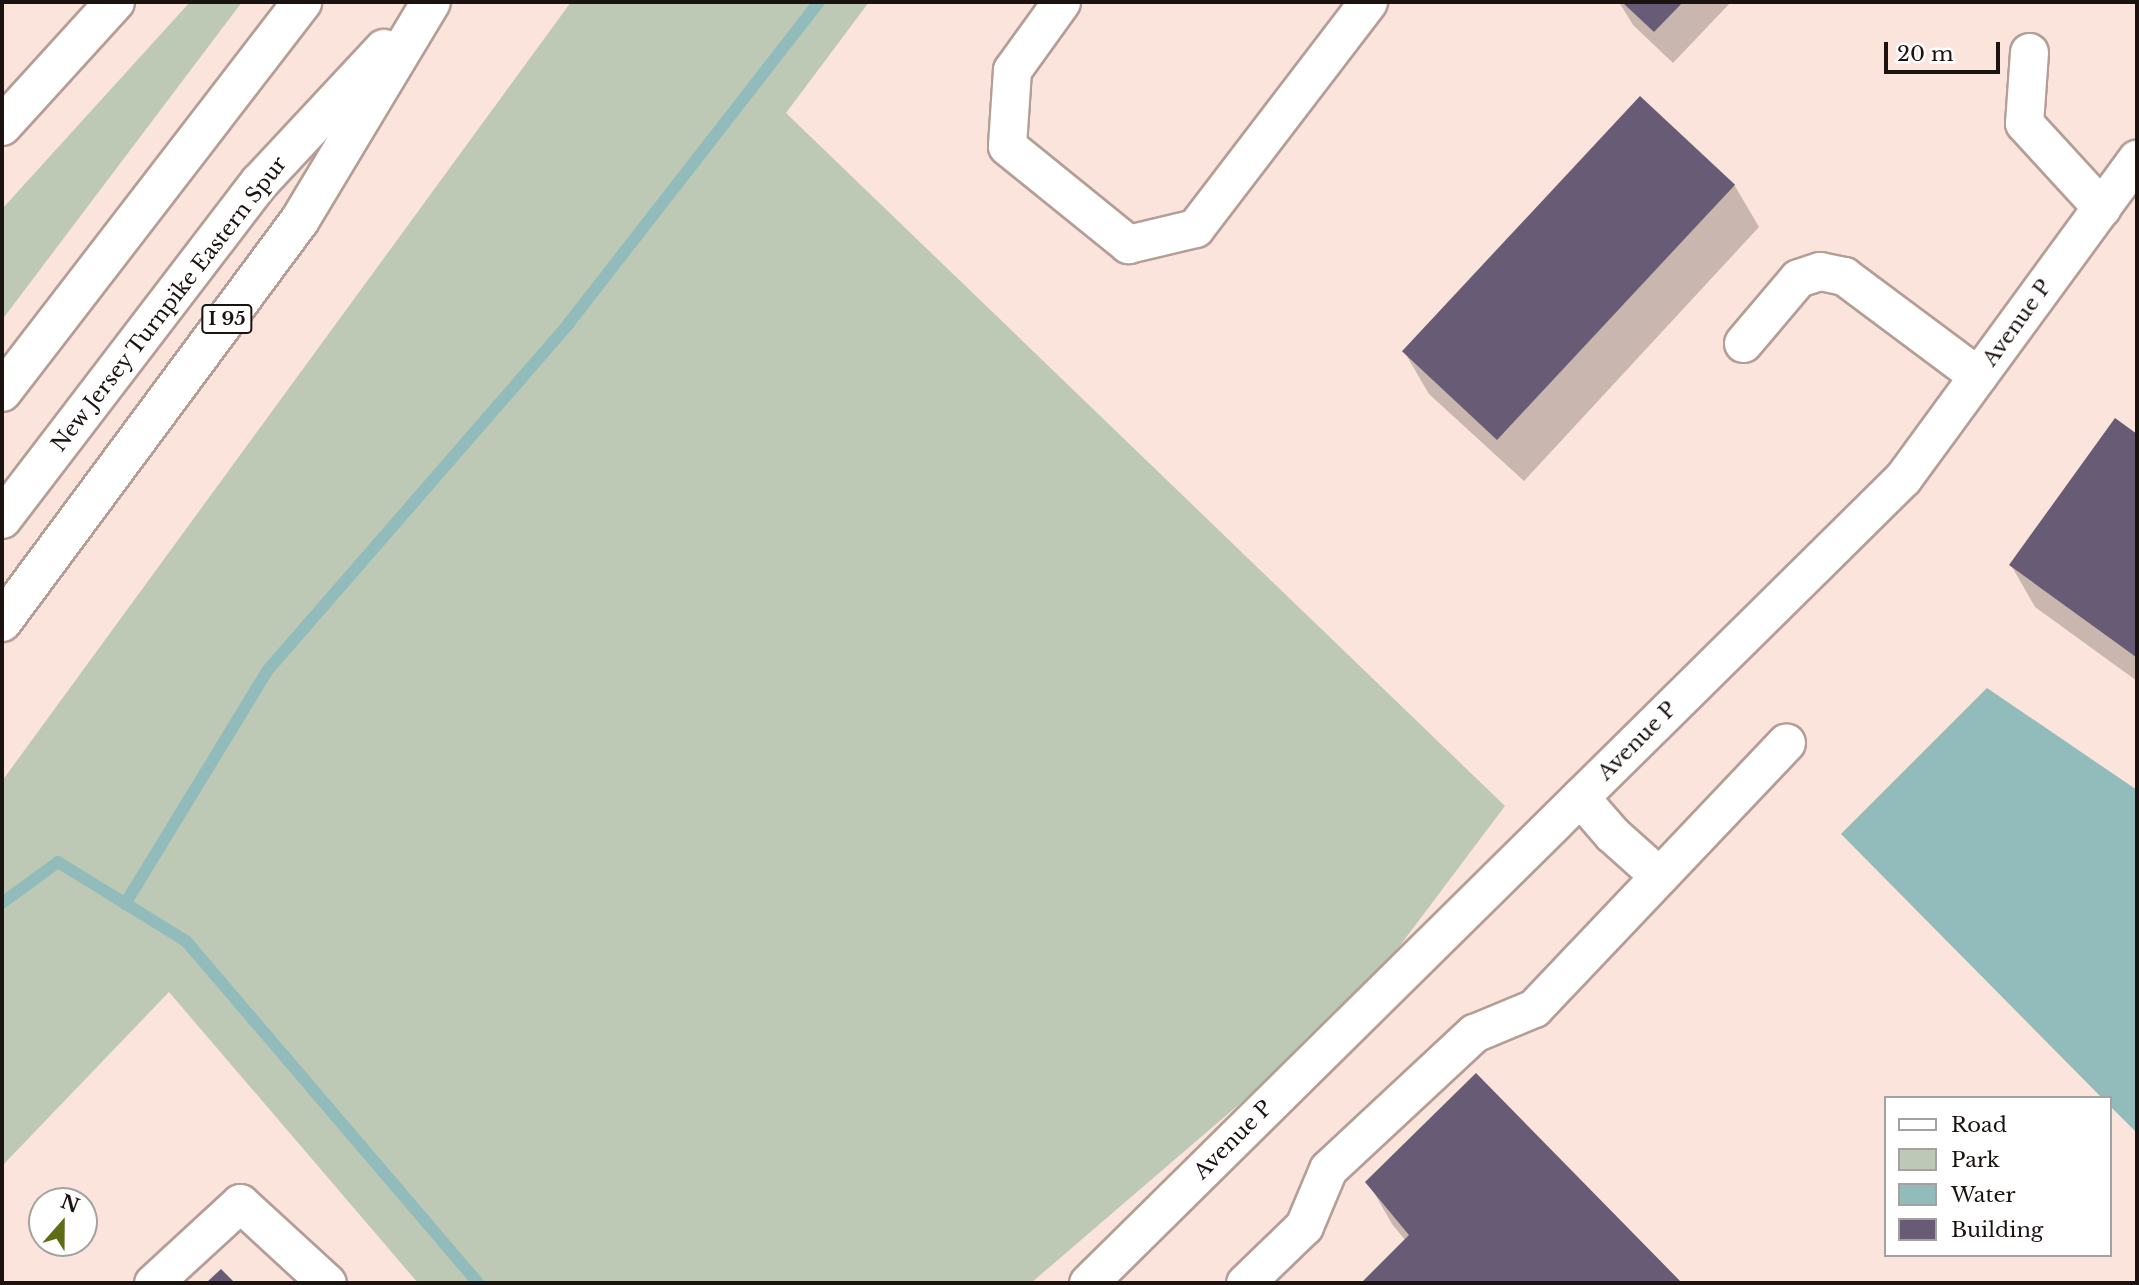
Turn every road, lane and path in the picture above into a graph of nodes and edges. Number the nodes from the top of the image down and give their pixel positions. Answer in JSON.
{"nodes":[{"id":1,"x":115,"y":2,"type":"edge"},
{"id":2,"x":302,"y":2,"type":"edge"},
{"id":3,"x":429,"y":2,"type":"edge"},
{"id":4,"x":1061,"y":2,"type":"edge"},
{"id":5,"x":1368,"y":2,"type":"edge"},
{"id":6,"x":2029,"y":52,"type":"dead end"},
{"id":7,"x":2,"y":126,"type":"edge"},
{"id":8,"x":2137,"y":158,"type":"edge"},
{"id":9,"x":2102,"y":208,"type":"junction"},
{"id":10,"x":1742,"y":343,"type":"dead end"},
{"id":11,"x":1979,"y":376,"type":"junction"},
{"id":12,"x":2,"y":392,"type":"edge"},
{"id":13,"x":2,"y":519,"type":"edge"},
{"id":14,"x":2,"y":622,"type":"edge"},
{"id":15,"x":1786,"y":742,"type":"dead end"},
{"id":16,"x":1580,"y":797,"type":"junction"},
{"id":17,"x":1659,"y":876,"type":"junction"},
{"id":18,"x":153,"y":1283,"type":"edge"},
{"id":19,"x":327,"y":1283,"type":"edge"},
{"id":20,"x":1088,"y":1283,"type":"edge"},
{"id":21,"x":1245,"y":1283,"type":"edge"}],
"edges":[{"from":1,"to":7,"type":"highway"},
{"from":2,"to":12,"type":"highway"},
{"from":3,"to":13,"type":"highway","name":"New Jersey Turnpike Eastern Spur","number":"I 95"},
{"from":3,"to":14,"type":"highway","name":"New Jersey Turnpike Eastern Spur","number":"I 95"},
{"from":4,"to":5,"type":"street"},
{"from":6,"to":9,"type":"street"},
{"from":8,"to":9,"type":"street","name":"Avenue P"},
{"from":9,"to":11,"type":"street","name":"Avenue P"},
{"from":10,"to":11,"type":"street"},
{"from":11,"to":16,"type":"street","name":"Avenue P"},
{"from":15,"to":17,"type":"street"},
{"from":16,"to":17,"type":"street"},
{"from":16,"to":20,"type":"street","name":"Avenue P"},
{"from":17,"to":21,"type":"street"},
{"from":18,"to":19,"type":"street"}]}
